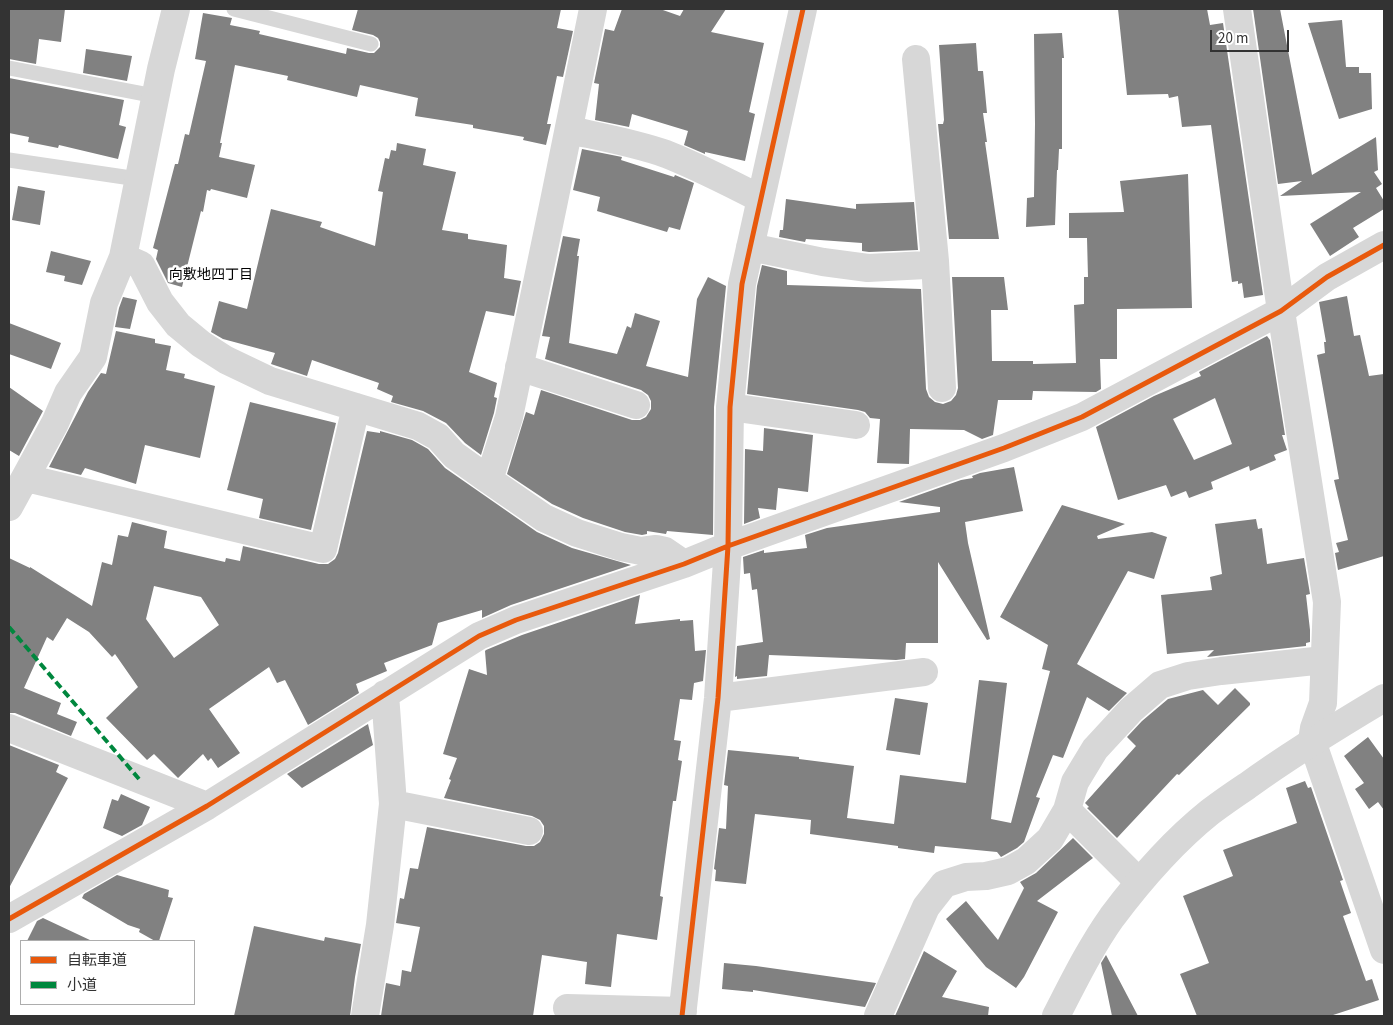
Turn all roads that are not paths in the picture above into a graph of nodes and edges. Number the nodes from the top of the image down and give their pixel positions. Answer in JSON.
{"nodes":[{"id":1,"x":176,"y":9,"type":"edge"},
{"id":2,"x":234,"y":9,"type":"edge"},
{"id":3,"x":593,"y":9,"type":"edge"},
{"id":4,"x":803,"y":9,"type":"edge"},
{"id":5,"x":1237,"y":9,"type":"edge"},
{"id":6,"x":370,"y":44,"type":"dead end"},
{"id":7,"x":916,"y":59,"type":"dead end"},
{"id":8,"x":9,"y":68,"type":"edge"},
{"id":9,"x":156,"y":96,"type":"junction"},
{"id":10,"x":569,"y":130,"type":"junction"},
{"id":11,"x":9,"y":160,"type":"edge"},
{"id":12,"x":138,"y":179,"type":"junction"},
{"id":13,"x":761,"y":199,"type":"junction"},
{"id":14,"x":1384,"y":244,"type":"edge"},
{"id":15,"x":750,"y":248,"type":"junction"},
{"id":16,"x":123,"y":257,"type":"junction"},
{"id":17,"x":935,"y":261,"type":"junction"},
{"id":18,"x":1281,"y":311,"type":"junction"},
{"id":19,"x":519,"y":367,"type":"junction"},
{"id":20,"x":942,"y":388,"type":"dead end"},
{"id":21,"x":636,"y":405,"type":"dead end"},
{"id":22,"x":356,"y":407,"type":"junction"},
{"id":23,"x":730,"y":407,"type":"junction"},
{"id":24,"x":856,"y":425,"type":"dead end"},
{"id":25,"x":489,"y":480,"type":"junction"},
{"id":26,"x":16,"y":489,"type":"edge"},
{"id":27,"x":728,"y":546,"type":"junction"},
{"id":28,"x":684,"y":564,"type":"junction"},
{"id":29,"x":1324,"y":660,"type":"junction"},
{"id":30,"x":924,"y":672,"type":"dead end"},
{"id":31,"x":385,"y":694,"type":"junction"},
{"id":32,"x":718,"y":698,"type":"junction"},
{"id":33,"x":1384,"y":698,"type":"edge"},
{"id":34,"x":9,"y":728,"type":"edge"},
{"id":35,"x":1312,"y":740,"type":"junction"},
{"id":36,"x":393,"y":804,"type":"junction"},
{"id":37,"x":207,"y":806,"type":"junction"},
{"id":38,"x":1067,"y":810,"type":"junction"},
{"id":39,"x":529,"y":831,"type":"dead end"},
{"id":40,"x":1139,"y":882,"type":"junction"},
{"id":41,"x":1378,"y":908,"type":"edge"},
{"id":42,"x":9,"y":919,"type":"edge"},
{"id":43,"x":1384,"y":950,"type":"edge"},
{"id":44,"x":567,"y":1008,"type":"dead end"},
{"id":45,"x":683,"y":1014,"type":"edge"},
{"id":46,"x":365,"y":1016,"type":"edge"},
{"id":47,"x":878,"y":1016,"type":"edge"},
{"id":48,"x":1056,"y":1016,"type":"edge"}],
"edges":[{"from":1,"to":9,"type":"street"},
{"from":2,"to":6,"type":"lane"},
{"from":3,"to":10,"type":"street"},
{"from":4,"to":13,"type":"street"},
{"from":5,"to":18,"type":"street"},
{"from":7,"to":17,"type":"street"},
{"from":8,"to":9,"type":"lane"},
{"from":9,"to":12,"type":"street"},
{"from":10,"to":13,"type":"street"},
{"from":10,"to":19,"type":"street"},
{"from":11,"to":12,"type":"lane"},
{"from":12,"to":16,"type":"street"},
{"from":13,"to":15,"type":"street"},
{"from":14,"to":18,"type":"street"},
{"from":15,"to":17,"type":"street"},
{"from":15,"to":23,"type":"street"},
{"from":16,"to":22,"type":"street"},
{"from":16,"to":26,"type":"street"},
{"from":17,"to":20,"type":"street"},
{"from":18,"to":27,"type":"street"},
{"from":18,"to":29,"type":"street"},
{"from":19,"to":21,"type":"street"},
{"from":19,"to":25,"type":"street"},
{"from":22,"to":25,"type":"street"},
{"from":22,"to":26,"type":"street"},
{"from":23,"to":24,"type":"street"},
{"from":23,"to":27,"type":"street"},
{"from":25,"to":28,"type":"street"},
{"from":27,"to":28,"type":"street"},
{"from":27,"to":32,"type":"street"},
{"from":28,"to":31,"type":"street"},
{"from":29,"to":35,"type":"street"},
{"from":29,"to":38,"type":"street"},
{"from":30,"to":32,"type":"street"},
{"from":31,"to":36,"type":"street"},
{"from":31,"to":37,"type":"street"},
{"from":32,"to":45,"type":"street"},
{"from":33,"to":35,"type":"street"},
{"from":34,"to":37,"type":"street"},
{"from":35,"to":40,"type":"street"},
{"from":35,"to":41,"type":"street"},
{"from":36,"to":39,"type":"street"},
{"from":36,"to":46,"type":"street"},
{"from":37,"to":42,"type":"street"},
{"from":38,"to":40,"type":"street"},
{"from":38,"to":47,"type":"street"},
{"from":40,"to":48,"type":"street"},
{"from":41,"to":43,"type":"street"},
{"from":44,"to":45,"type":"street"}]}
